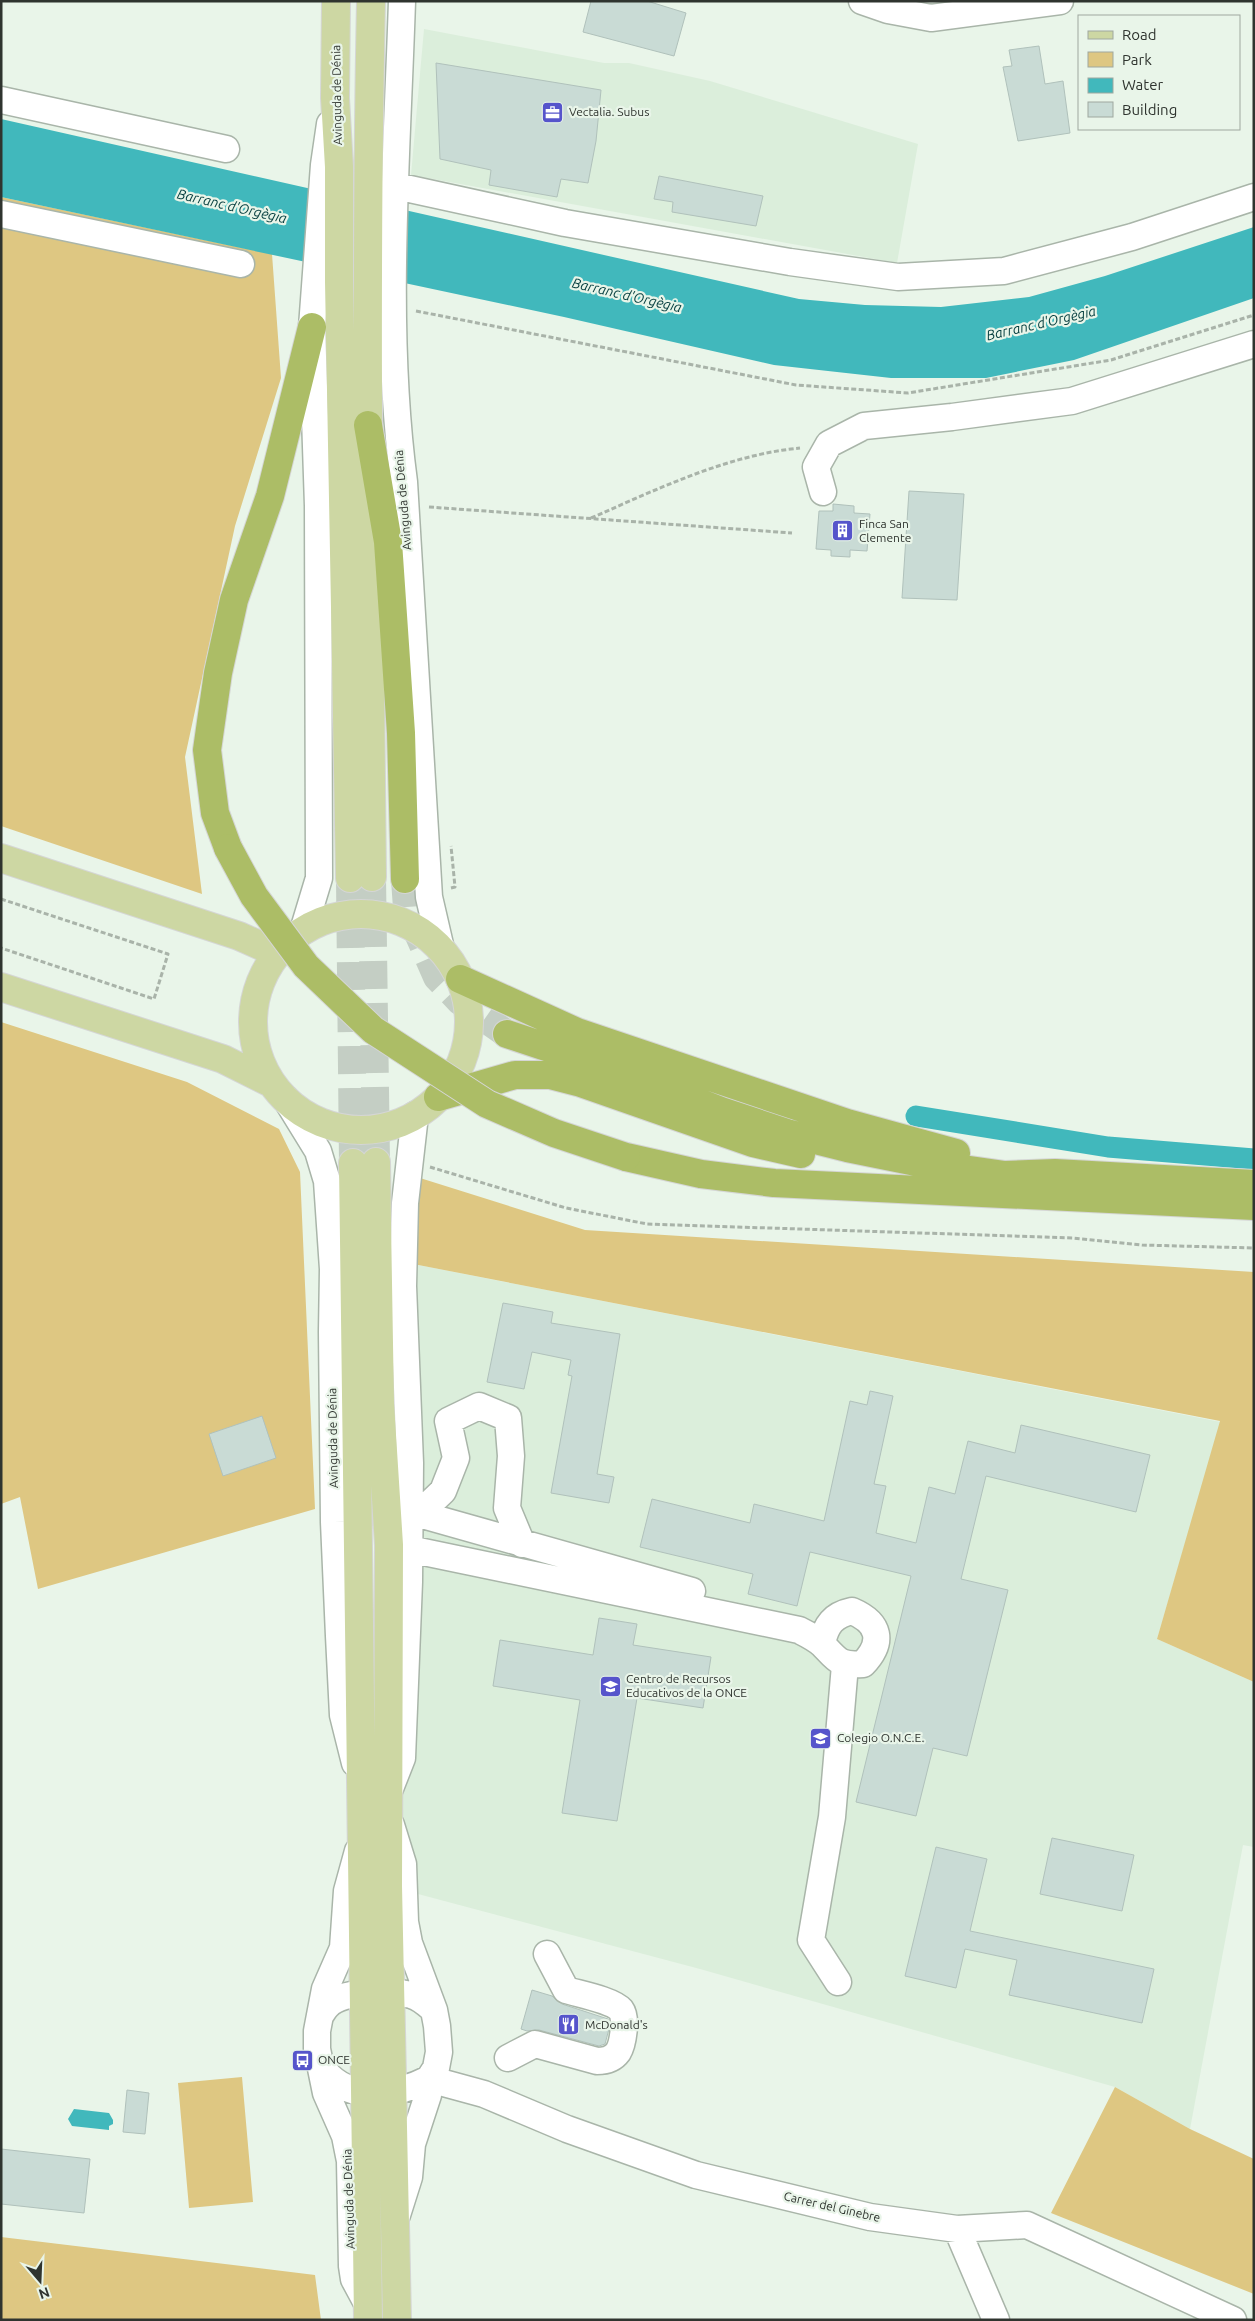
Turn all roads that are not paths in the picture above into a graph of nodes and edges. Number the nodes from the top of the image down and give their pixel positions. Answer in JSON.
{"nodes":[{"id":1,"x":336,"y":1,"type":"edge"},
{"id":2,"x":371,"y":1,"type":"edge"},
{"id":3,"x":391,"y":1,"type":"edge"},
{"id":4,"x":402,"y":1,"type":"edge"},
{"id":5,"x":862,"y":1,"type":"edge"},
{"id":6,"x":1060,"y":1,"type":"edge"},
{"id":7,"x":401,"y":51,"type":"junction"},
{"id":8,"x":1,"y":100,"type":"edge"},
{"id":9,"x":226,"y":149,"type":"dead end"},
{"id":10,"x":396,"y":186,"type":"junction"},
{"id":11,"x":1254,"y":197,"type":"edge"},
{"id":12,"x":1,"y":214,"type":"edge"},
{"id":13,"x":241,"y":264,"type":"dead end"},
{"id":14,"x":327,"y":277,"type":"junction"},
{"id":15,"x":381,"y":290,"type":"junction"},
{"id":16,"x":312,"y":327,"type":"junction"},
{"id":17,"x":1254,"y":344,"type":"edge"},
{"id":18,"x":368,"y":425,"type":"junction"},
{"id":19,"x":823,"y":492,"type":"dead end"},
{"id":20,"x":1,"y":858,"type":"edge"},
{"id":21,"x":417,"y":884,"type":"junction"},
{"id":22,"x":303,"y":931,"type":"junction"},
{"id":23,"x":441,"y":949,"type":"junction"},
{"id":24,"x":277,"y":954,"type":"junction"},
{"id":25,"x":460,"y":979,"type":"junction"},
{"id":26,"x":1,"y":987,"type":"edge"},
{"id":27,"x":507,"y":1034,"type":"tunnel mouth"},
{"id":28,"x":278,"y":1091,"type":"junction"},
{"id":29,"x":438,"y":1097,"type":"junction"},
{"id":30,"x":415,"y":1115,"type":"junction"},
{"id":31,"x":1055,"y":1184,"type":"junction"},
{"id":32,"x":1254,"y":1184,"type":"edge"},
{"id":33,"x":1254,"y":1206,"type":"edge"},
{"id":34,"x":414,"y":1509,"type":"junction"},
{"id":35,"x":522,"y":1544,"type":"junction"},
{"id":36,"x":409,"y":1549,"type":"junction"},
{"id":37,"x":824,"y":1636,"type":"junction"},
{"id":38,"x":845,"y":1666,"type":"junction"},
{"id":39,"x":361,"y":1786,"type":"junction"},
{"id":40,"x":388,"y":1805,"type":"junction"},
{"id":41,"x":361,"y":1839,"type":"junction"},
{"id":42,"x":547,"y":1954,"type":"dead end"},
{"id":43,"x":838,"y":1982,"type":"dead end"},
{"id":44,"x":364,"y":1992,"type":"junction"},
{"id":45,"x":391,"y":1993,"type":"junction"},
{"id":46,"x":434,"y":2010,"type":"junction"},
{"id":47,"x":320,"y":2016,"type":"junction"},
{"id":48,"x":508,"y":2058,"type":"dead end"},
{"id":49,"x":320,"y":2064,"type":"junction"},
{"id":50,"x":429,"y":2079,"type":"junction"},
{"id":51,"x":365,"y":2093,"type":"junction"},
{"id":52,"x":392,"y":2093,"type":"junction"},
{"id":53,"x":394,"y":2223,"type":"junction"},
{"id":54,"x":957,"y":2229,"type":"junction"},
{"id":55,"x":368,"y":2312,"type":"edge"},
{"id":56,"x":397,"y":2320,"type":"edge"},
{"id":57,"x":996,"y":2320,"type":"edge"},
{"id":58,"x":1233,"y":2320,"type":"edge"}],
"edges":[{"from":1,"to":14,"type":"main road","name":"Avinguda de Dénia"},
{"from":2,"to":15,"type":"main road","name":"Avinguda de Dénia"},
{"from":3,"to":7,"type":"street","name":"Avinguda de Dénia"},
{"from":4,"to":7,"type":"street","name":"Avinguda de Dénia"},
{"from":5,"to":6,"type":"street"},
{"from":7,"to":10,"type":"street","name":"Avinguda de Dénia"},
{"from":8,"to":9,"type":"street"},
{"from":10,"to":11,"type":"street"},
{"from":10,"to":15,"type":"street","name":"Avinguda de Dénia"},
{"from":12,"to":13,"type":"street"},
{"from":14,"to":16,"type":"street"},
{"from":14,"to":18,"type":"main road","name":"Avinguda de Dénia"},
{"from":15,"to":18,"type":"main road","name":"Avinguda de Dénia"},
{"from":15,"to":21,"type":"street","name":"Avinguda de Dénia"},
{"from":16,"to":22,"type":"street"},
{"from":16,"to":31,"type":"highway","bridge":true},
{"from":17,"to":19,"type":"street"},
{"from":18,"to":21,"type":"highway"},
{"from":20,"to":24,"type":"main road"},
{"from":21,"to":23,"type":"street","name":"Avinguda de Dénia"},
{"from":22,"to":23,"type":"main road"},
{"from":22,"to":24,"type":"main road"},
{"from":23,"to":25,"type":"main road"},
{"from":24,"to":28,"type":"main road"},
{"from":25,"to":29,"type":"main road"},
{"from":25,"to":31,"type":"highway"},
{"from":26,"to":28,"type":"main road"},
{"from":27,"to":31,"type":"highway"},
{"from":28,"to":30,"type":"main road"},
{"from":28,"to":39,"type":"street","name":"Avinguda de Dénia"},
{"from":29,"to":30,"type":"main road"},
{"from":29,"to":31,"type":"highway"},
{"from":30,"to":34,"type":"street","name":"Avinguda de Dénia"},
{"from":31,"to":32,"type":"highway"},
{"from":31,"to":33,"type":"highway"},
{"from":34,"to":35,"type":"street"},
{"from":34,"to":35,"type":"street"},
{"from":34,"to":36,"type":"street","name":"Avinguda de Dénia"},
{"from":35,"to":37,"type":"street"},
{"from":36,"to":37,"type":"street"},
{"from":36,"to":40,"type":"street","name":"Avinguda de Dénia"},
{"from":37,"to":38,"type":"street"},
{"from":37,"to":38,"type":"street"},
{"from":38,"to":43,"type":"street"},
{"from":39,"to":40,"type":"main road","name":"Avinguda de Dénia"},
{"from":39,"to":41,"type":"main road","name":"Avinguda de Dénia"},
{"from":40,"to":45,"type":"main road","name":"Avinguda de Dénia"},
{"from":40,"to":46,"type":"street","name":"Avinguda de Dénia"},
{"from":41,"to":44,"type":"main road","name":"Avinguda de Dénia"},
{"from":41,"to":47,"type":"street","name":"Avinguda de Dénia"},
{"from":42,"to":48,"type":"street"},
{"from":44,"to":45,"type":"street"},
{"from":44,"to":47,"type":"street"},
{"from":44,"to":51,"type":"main road","name":"Avinguda de Dénia"},
{"from":45,"to":46,"type":"street"},
{"from":45,"to":52,"type":"main road","name":"Avinguda de Dénia"},
{"from":46,"to":50,"type":"street","name":"Avinguda de Dénia"},
{"from":47,"to":49,"type":"street","name":"Avinguda de Dénia"},
{"from":49,"to":51,"type":"street"},
{"from":49,"to":55,"type":"street","name":"Avinguda de Dénia"},
{"from":50,"to":52,"type":"street"},
{"from":50,"to":53,"type":"street","name":"Avinguda de Dénia"},
{"from":50,"to":54,"type":"street","name":"Carrer del Ginebre"},
{"from":51,"to":52,"type":"street"},
{"from":51,"to":55,"type":"main road","name":"Avinguda de Dénia"},
{"from":52,"to":53,"type":"main road","name":"Avinguda de Dénia"},
{"from":53,"to":56,"type":"main road","name":"Avinguda de Dénia"},
{"from":54,"to":57,"type":"street"},
{"from":54,"to":58,"type":"street","name":"Carrer del Ginebre"}]}
